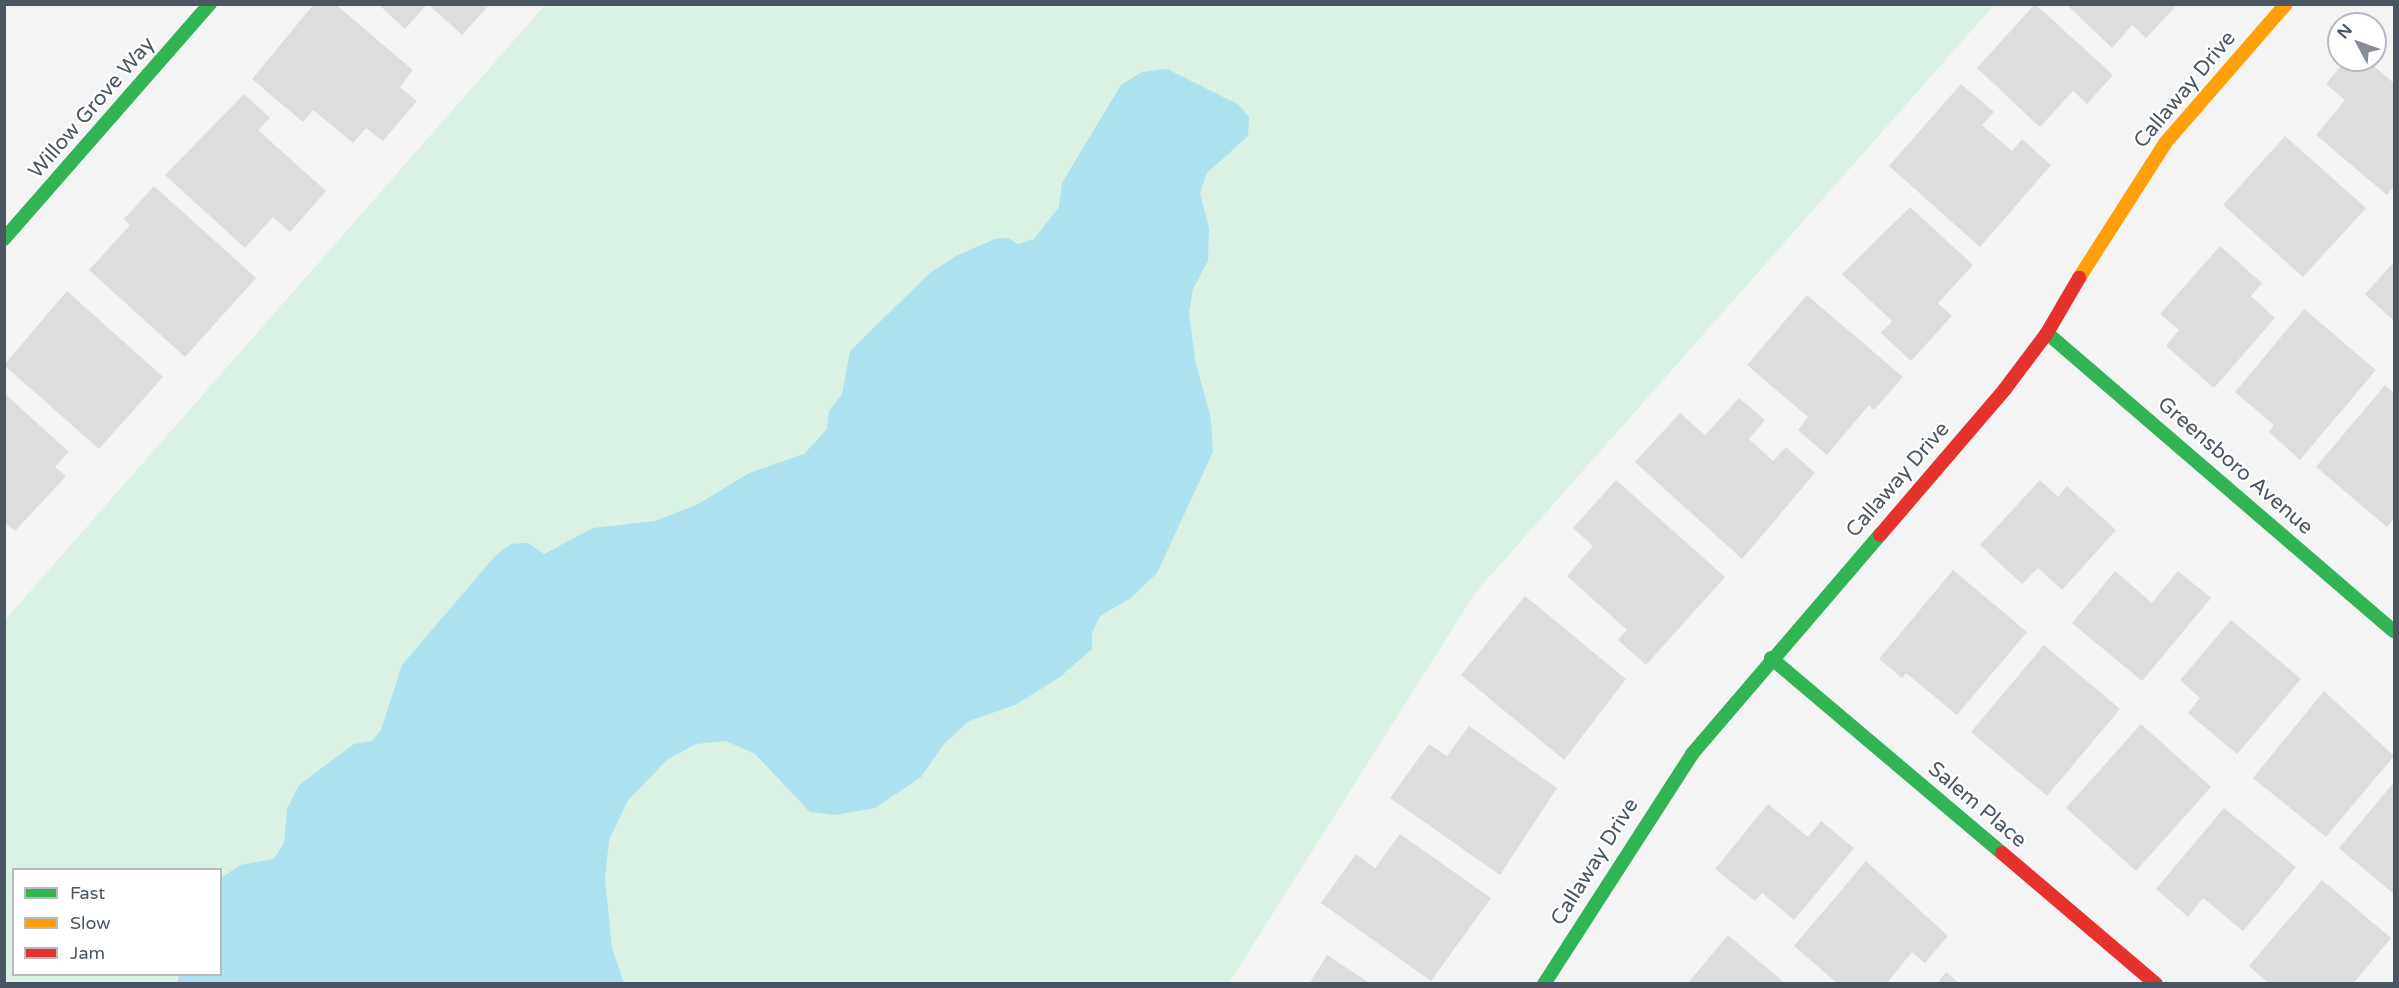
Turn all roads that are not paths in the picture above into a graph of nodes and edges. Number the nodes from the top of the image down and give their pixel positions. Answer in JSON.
{"nodes":[{"id":1,"x":210,"y":4,"type":"edge"},
{"id":2,"x":2286,"y":4,"type":"edge"},
{"id":3,"x":4,"y":239,"type":"edge"},
{"id":4,"x":2047,"y":333,"type":"junction"},
{"id":5,"x":2394,"y":631,"type":"edge"},
{"id":6,"x":1771,"y":658,"type":"junction"},
{"id":7,"x":1544,"y":984,"type":"edge"},
{"id":8,"x":2156,"y":984,"type":"edge"}],
"edges":[{"from":1,"to":3,"type":"street","name":"Willow Grove Way"},
{"from":2,"to":4,"type":"street","name":"Callaway Drive"},
{"from":4,"to":5,"type":"street","name":"Greensboro Avenue"},
{"from":4,"to":6,"type":"street","name":"Callaway Drive"},
{"from":6,"to":7,"type":"street","name":"Callaway Drive"},
{"from":6,"to":8,"type":"street","name":"Salem Place"}]}
